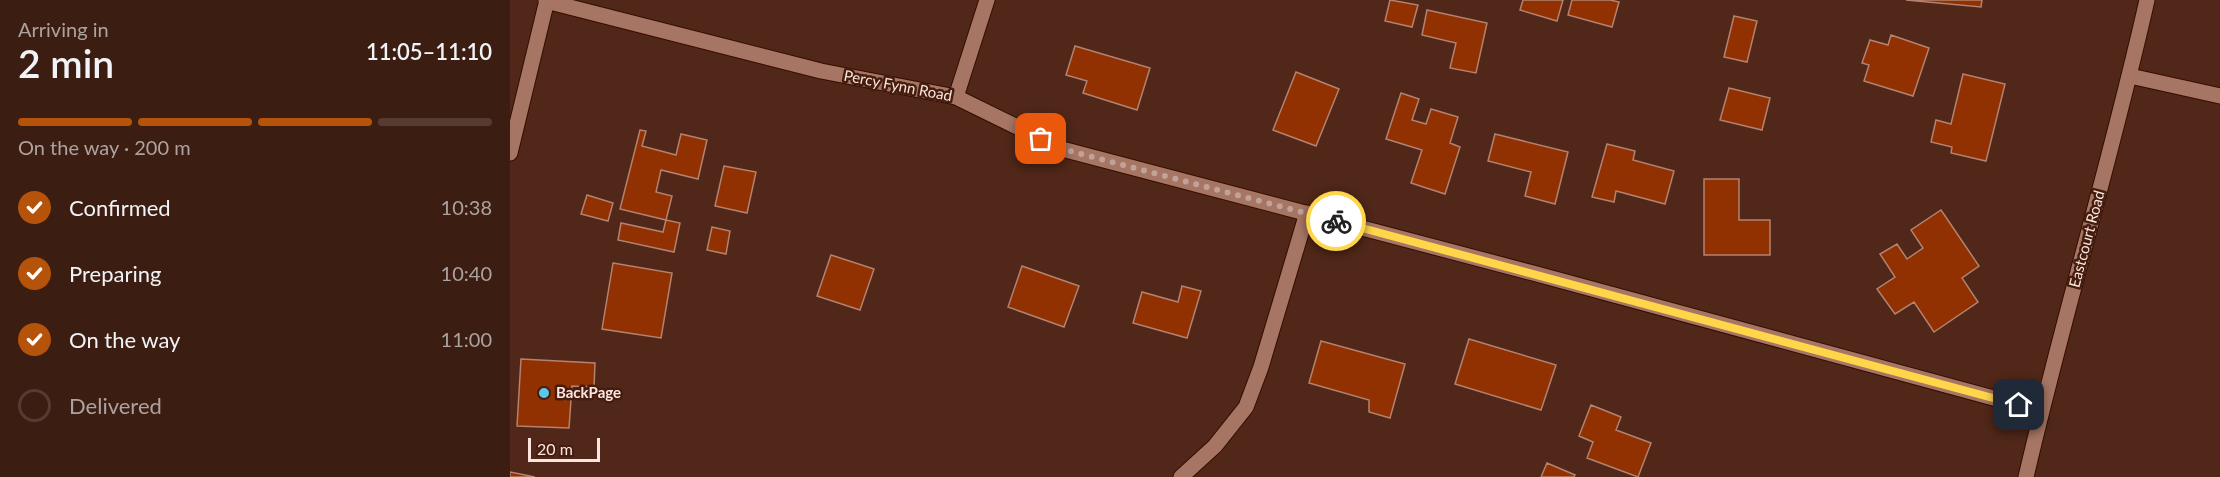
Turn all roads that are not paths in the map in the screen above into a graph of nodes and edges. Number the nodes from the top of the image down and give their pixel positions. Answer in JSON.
{"nodes":[{"id":1,"x":987,"y":0,"type":"edge"},
{"id":2,"x":2147,"y":0,"type":"edge"},
{"id":3,"x":547,"y":1,"type":"edge"},
{"id":4,"x":2130,"y":76,"type":"junction"},
{"id":5,"x":2220,"y":96,"type":"edge"},
{"id":6,"x":956,"y":97,"type":"junction"},
{"id":7,"x":510,"y":153,"type":"edge"},
{"id":8,"x":1308,"y":213,"type":"junction"},
{"id":9,"x":2041,"y":411,"type":"junction"},
{"id":10,"x":1181,"y":477,"type":"edge"},
{"id":11,"x":2026,"y":477,"type":"edge"}],
"edges":[{"from":1,"to":6,"type":"street"},
{"from":2,"to":4,"type":"street","name":"Eastcourt Road"},
{"from":3,"to":6,"type":"street","name":"Percy Fynn Road"},
{"from":3,"to":7,"type":"street"},
{"from":4,"to":5,"type":"street"},
{"from":4,"to":9,"type":"street","name":"Eastcourt Road"},
{"from":6,"to":8,"type":"street","name":"Percy Fynn Road"},
{"from":8,"to":9,"type":"street","name":"Percy Fynn Road"},
{"from":8,"to":10,"type":"street"},
{"from":9,"to":11,"type":"street","name":"Eastcourt Road"}]}
